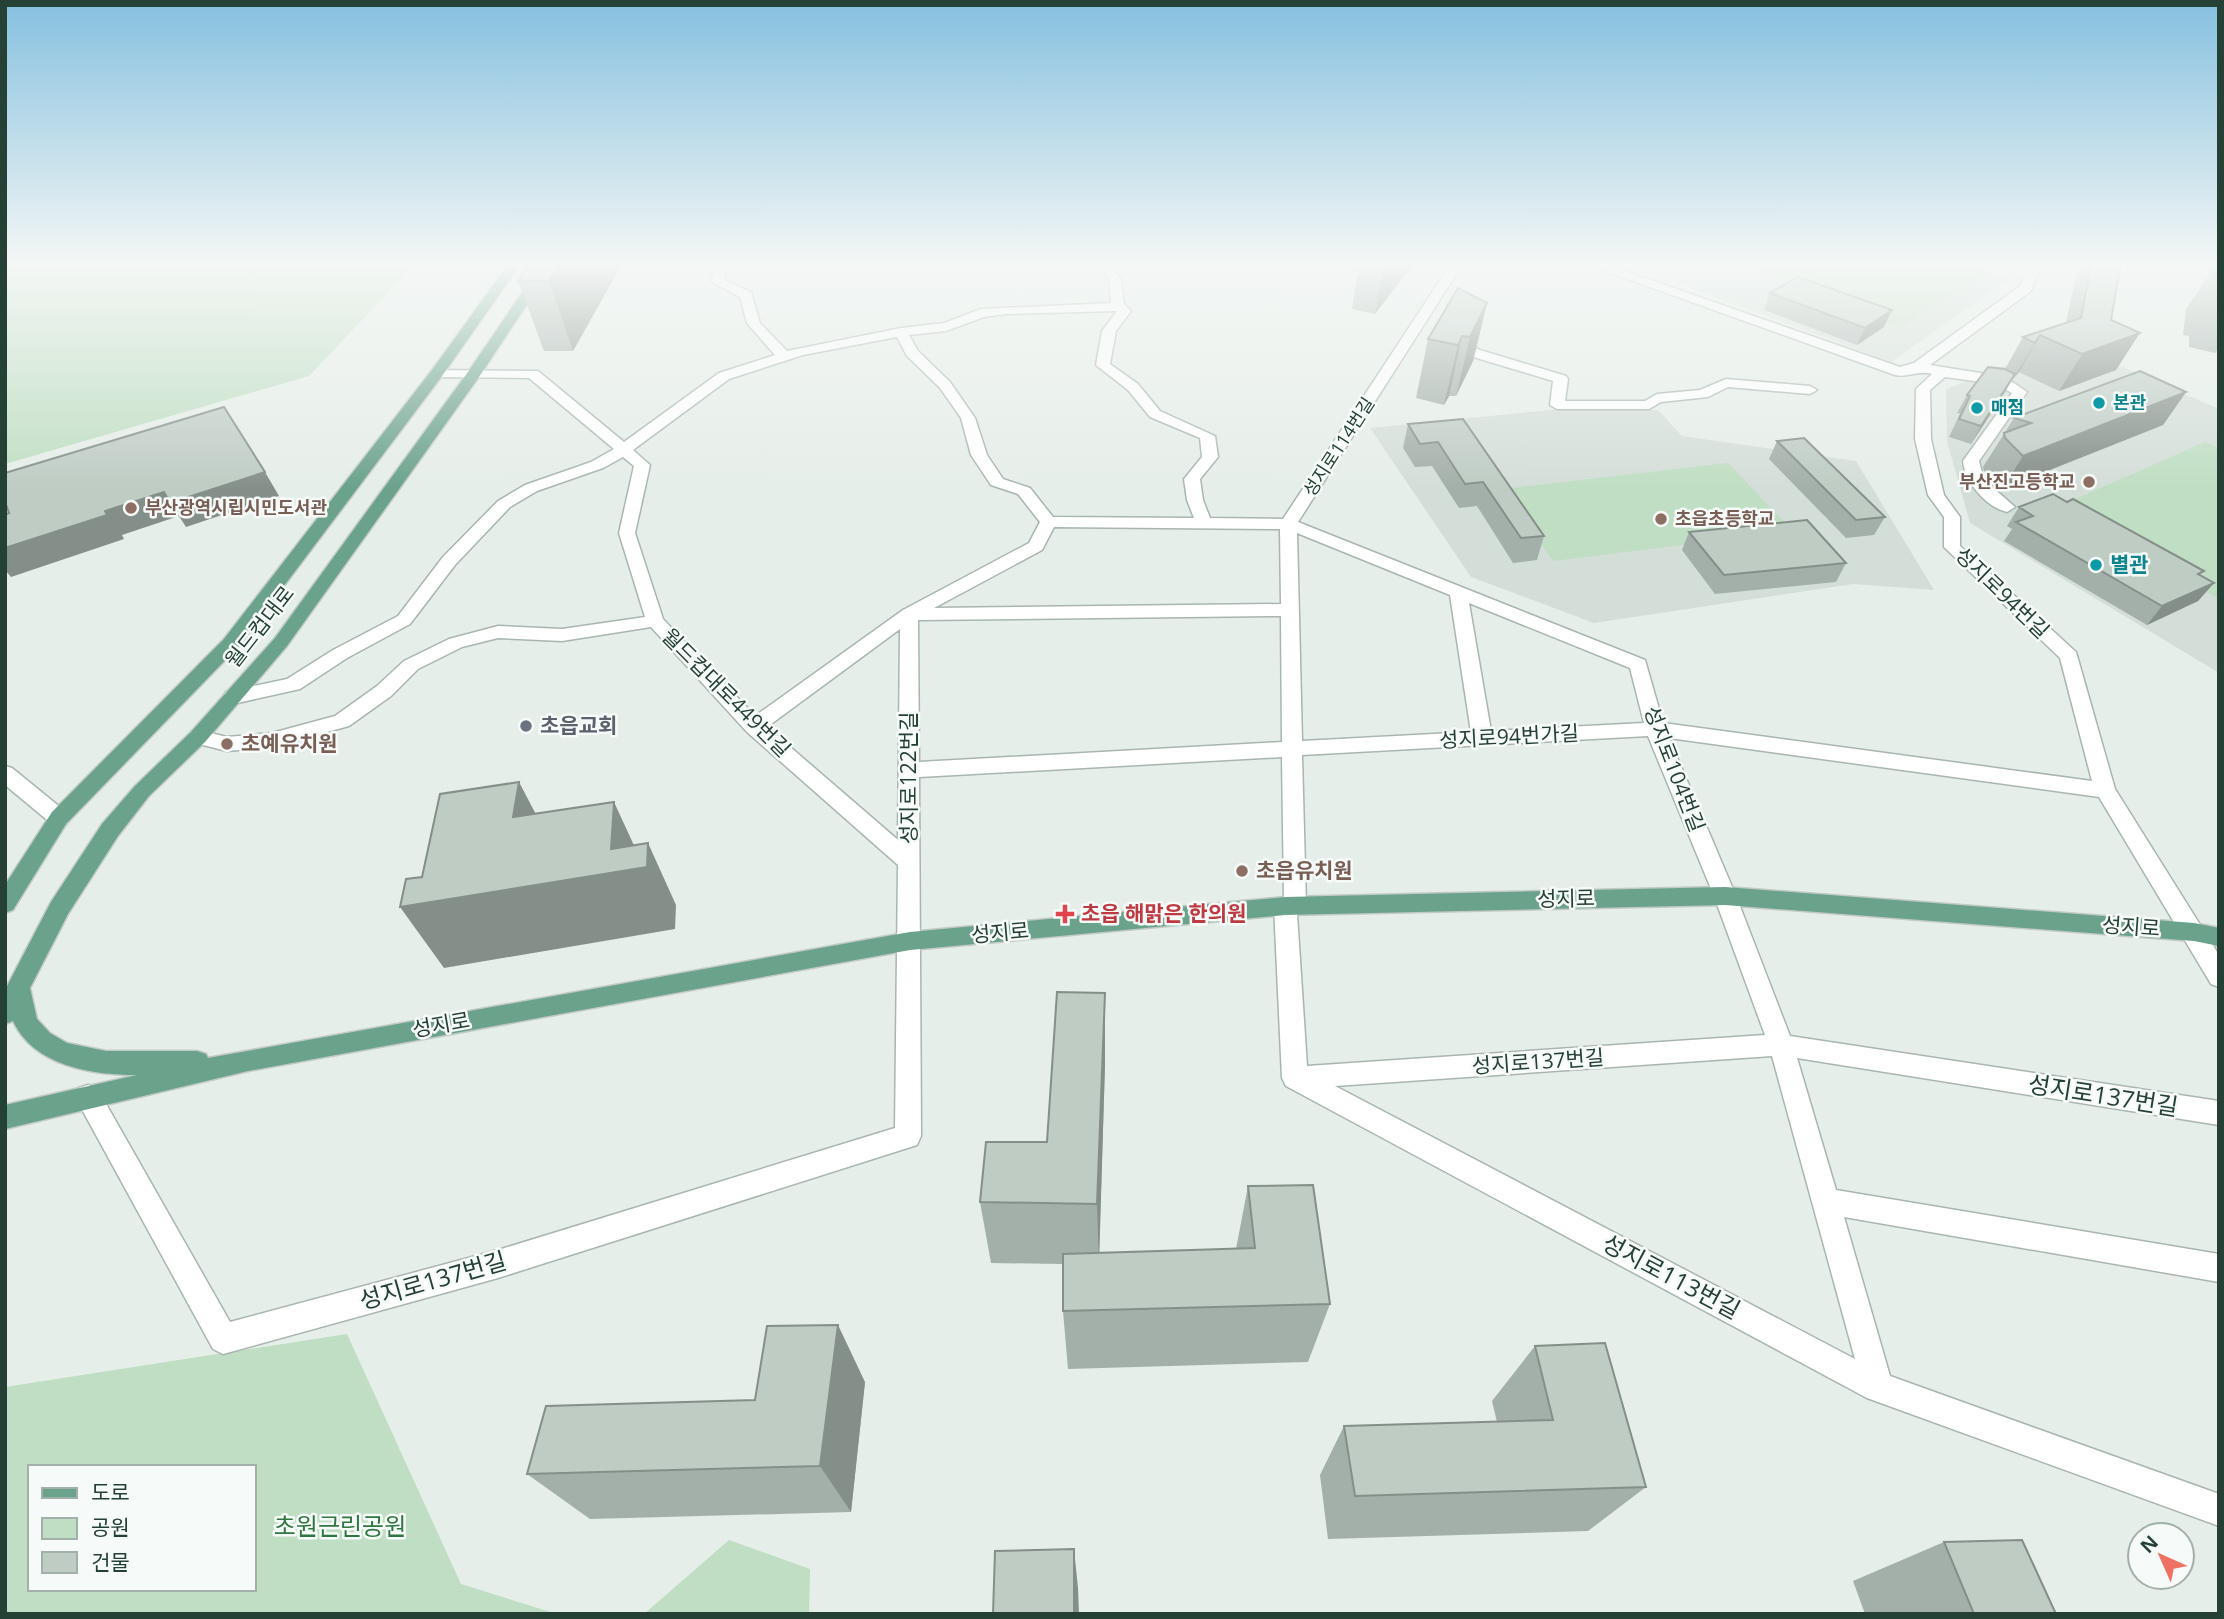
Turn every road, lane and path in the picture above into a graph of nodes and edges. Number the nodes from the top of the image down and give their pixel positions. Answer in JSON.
{"nodes":[{"id":1,"x":462,"y":338,"type":"edge"},
{"id":2,"x":498,"y":338,"type":"edge"},
{"id":3,"x":765,"y":338,"type":"edge"},
{"id":4,"x":873,"y":338,"type":"edge"},
{"id":5,"x":904,"y":338,"type":"edge"},
{"id":6,"x":1108,"y":338,"type":"edge"},
{"id":7,"x":1424,"y":338,"type":"edge"},
{"id":8,"x":1443,"y":338,"type":"edge"},
{"id":9,"x":1802,"y":338,"type":"edge"},
{"id":10,"x":1958,"y":338,"type":"edge"},
{"id":11,"x":783,"y":355,"type":"junction"},
{"id":12,"x":1919,"y":366,"type":"junction"},
{"id":13,"x":1942,"y":372,"type":"junction"},
{"id":14,"x":436,"y":373,"type":"junction"},
{"id":15,"x":474,"y":373,"type":"junction"},
{"id":16,"x":1810,"y":390,"type":"dead end"},
{"id":17,"x":623,"y":450,"type":"junction"},
{"id":18,"x":2007,"y":507,"type":"dead end"},
{"id":19,"x":1048,"y":522,"type":"junction"},
{"id":20,"x":1204,"y":524,"type":"junction"},
{"id":21,"x":1288,"y":524,"type":"junction"},
{"id":22,"x":1459,"y":594,"type":"junction"},
{"id":23,"x":1288,"y":610,"type":"junction"},
{"id":24,"x":909,"y":614,"type":"junction"},
{"id":25,"x":655,"y":621,"type":"junction"},
{"id":26,"x":233,"y":697,"type":"junction"},
{"id":27,"x":754,"y":727,"type":"junction"},
{"id":28,"x":1655,"y":729,"type":"junction"},
{"id":29,"x":198,"y":737,"type":"junction"},
{"id":30,"x":1482,"y":739,"type":"junction"},
{"id":31,"x":1290,"y":750,"type":"junction"},
{"id":32,"x":909,"y":771,"type":"junction"},
{"id":33,"x":5,"y":773,"type":"edge"},
{"id":34,"x":2105,"y":790,"type":"junction"},
{"id":35,"x":59,"y":818,"type":"junction"},
{"id":36,"x":909,"y":862,"type":"junction"},
{"id":37,"x":1725,"y":896,"type":"junction"},
{"id":38,"x":5,"y":904,"type":"edge"},
{"id":39,"x":1290,"y":906,"type":"junction"},
{"id":40,"x":2194,"y":932,"type":"junction"},
{"id":41,"x":2219,"y":937,"type":"edge"},
{"id":42,"x":910,"y":941,"type":"junction"},
{"id":43,"x":2219,"y":977,"type":"edge"},
{"id":44,"x":19,"y":989,"type":"junction"},
{"id":45,"x":5,"y":1014,"type":"edge"},
{"id":46,"x":1781,"y":1045,"type":"junction"},
{"id":47,"x":248,"y":1060,"type":"junction"},
{"id":48,"x":1295,"y":1078,"type":"junction"},
{"id":49,"x":88,"y":1096,"type":"junction"},
{"id":50,"x":2219,"y":1114,"type":"edge"},
{"id":51,"x":5,"y":1117,"type":"edge"},
{"id":52,"x":908,"y":1136,"type":"joint"},
{"id":53,"x":1825,"y":1201,"type":"junction"},
{"id":54,"x":2219,"y":1268,"type":"edge"},
{"id":55,"x":1878,"y":1387,"type":"junction"},
{"id":56,"x":2219,"y":1510,"type":"edge"}],
"edges":[{"from":1,"to":14,"type":"main road","name":"월드컵대로"},
{"from":2,"to":15,"type":"main road","name":"월드컵대로"},
{"from":3,"to":11,"type":"street"},
{"from":4,"to":11,"type":"street"},
{"from":5,"to":19,"type":"street"},
{"from":6,"to":20,"type":"street"},
{"from":7,"to":21,"type":"street","name":"성지로114번길"},
{"from":8,"to":16,"type":"street"},
{"from":9,"to":12,"type":"street"},
{"from":10,"to":12,"type":"street"},
{"from":11,"to":17,"type":"street"},
{"from":12,"to":13,"type":"street"},
{"from":13,"to":18,"type":"street"},
{"from":13,"to":34,"type":"street","name":"성지로94번길"},
{"from":14,"to":15,"type":"street","name":"월드컵대로449번길"},
{"from":14,"to":35,"type":"main road","name":"월드컵대로"},
{"from":15,"to":17,"type":"street","name":"월드컵대로449번길"},
{"from":15,"to":26,"type":"main road","name":"월드컵대로"},
{"from":17,"to":25,"type":"street","name":"월드컵대로449번길"},
{"from":17,"to":26,"type":"street"},
{"from":19,"to":20,"type":"street","name":"성지로104번길"},
{"from":19,"to":24,"type":"street"},
{"from":20,"to":21,"type":"street","name":"성지로104번길"},
{"from":21,"to":22,"type":"street","name":"성지로104번길"},
{"from":21,"to":23,"type":"street"},
{"from":22,"to":28,"type":"street","name":"성지로104번길"},
{"from":22,"to":30,"type":"street"},
{"from":23,"to":24,"type":"street"},
{"from":23,"to":31,"type":"street"},
{"from":24,"to":27,"type":"street"},
{"from":24,"to":32,"type":"street","name":"성지로122번길"},
{"from":25,"to":27,"type":"street","name":"월드컵대로449번길"},
{"from":25,"to":29,"type":"street"},
{"from":26,"to":29,"type":"main road","name":"월드컵대로"},
{"from":27,"to":36,"type":"street","name":"월드컵대로449번길"},
{"from":28,"to":30,"type":"street","name":"성지로94번가길"},
{"from":28,"to":34,"type":"street","name":"성지로94번가길"},
{"from":28,"to":37,"type":"street","name":"성지로104번길"},
{"from":29,"to":44,"type":"main road","name":"월드컵대로"},
{"from":30,"to":31,"type":"street","name":"성지로94번가길"},
{"from":31,"to":32,"type":"street","name":"성지로94번가길"},
{"from":31,"to":39,"type":"street"},
{"from":32,"to":36,"type":"street","name":"성지로122번길"},
{"from":33,"to":35,"type":"street"},
{"from":34,"to":40,"type":"street","name":"성지로94번길"},
{"from":35,"to":38,"type":"main road","name":"월드컵대로"},
{"from":36,"to":42,"type":"street","name":"성지로122번길"},
{"from":37,"to":39,"type":"main road","name":"성지로"},
{"from":37,"to":40,"type":"main road","name":"성지로"},
{"from":37,"to":46,"type":"street","name":"성지로104번길"},
{"from":39,"to":42,"type":"main road","name":"성지로"},
{"from":39,"to":48,"type":"street"},
{"from":40,"to":41,"type":"main road","name":"성지로"},
{"from":40,"to":43,"type":"street","name":"성지로94번길"},
{"from":42,"to":47,"type":"main road","name":"성지로"},
{"from":42,"to":52,"type":"street","name":"성지로122번길"},
{"from":44,"to":45,"type":"main road","name":"월드컵대로"},
{"from":44,"to":47,"type":"main road"},
{"from":46,"to":48,"type":"street","name":"성지로137번길"},
{"from":46,"to":50,"type":"street","name":"성지로137번길"},
{"from":46,"to":53,"type":"street"},
{"from":47,"to":49,"type":"main road","name":"성지로"},
{"from":48,"to":55,"type":"street","name":"성지로113번길"},
{"from":49,"to":51,"type":"main road","name":"성지로"},
{"from":49,"to":52,"type":"street","name":"성지로137번길"},
{"from":53,"to":54,"type":"street"},
{"from":53,"to":55,"type":"street"},
{"from":55,"to":56,"type":"street","name":"성지로113번길"}]}
